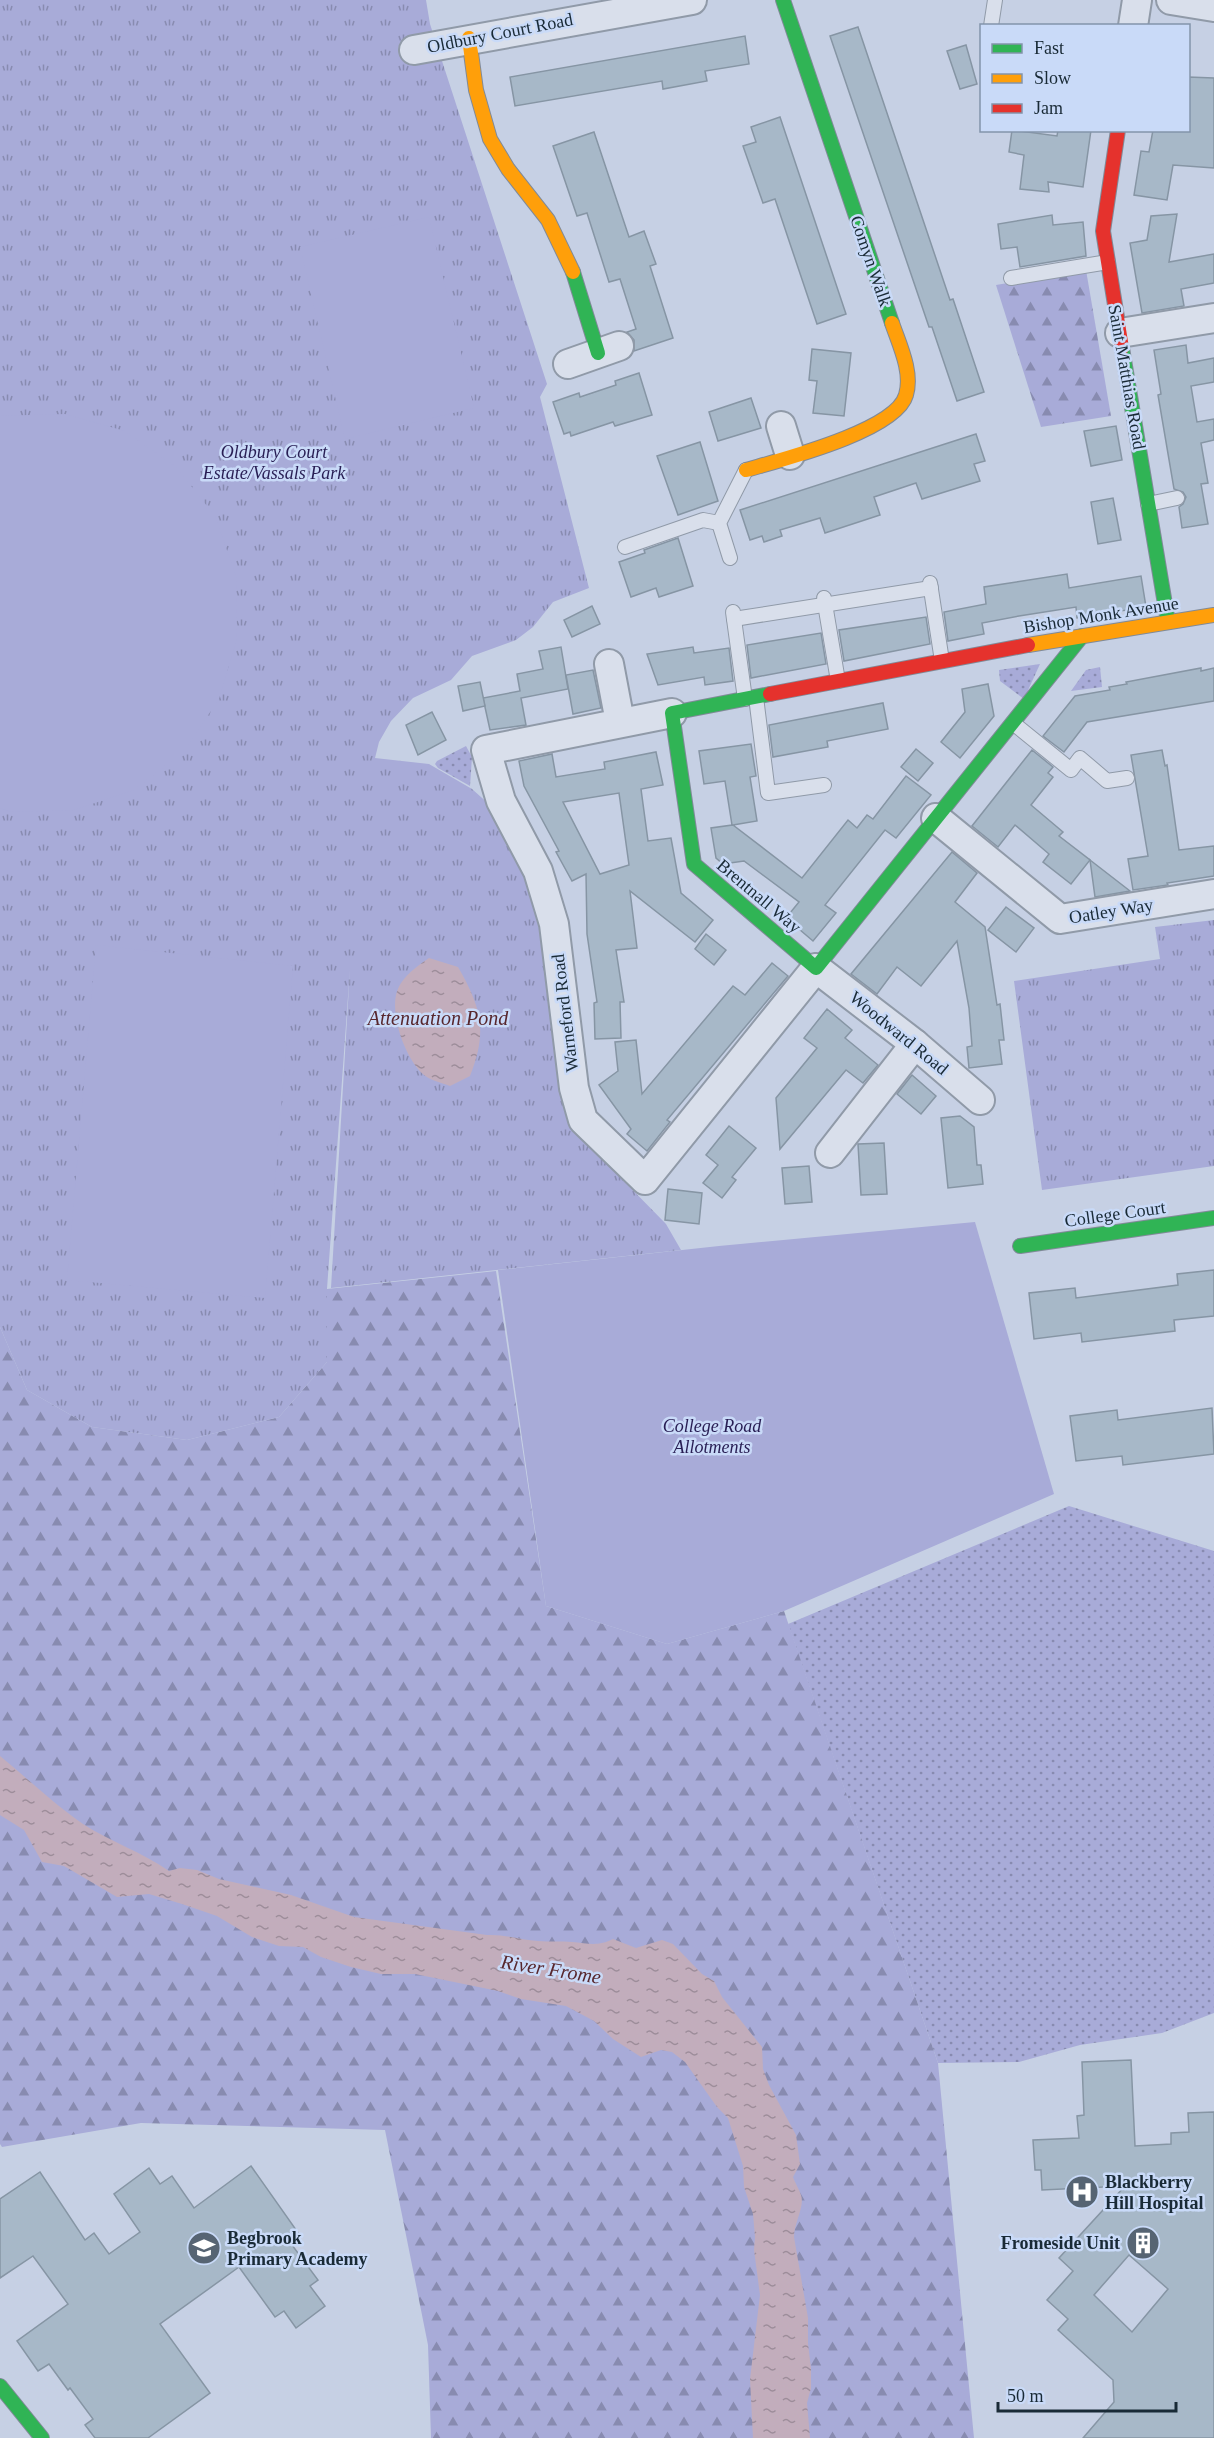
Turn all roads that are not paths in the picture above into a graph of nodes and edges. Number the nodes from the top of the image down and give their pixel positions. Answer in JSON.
{"nodes":[{"id":1,"x":692,"y":0,"type":"edge"},
{"id":2,"x":783,"y":0,"type":"edge"},
{"id":3,"x":996,"y":0,"type":"edge"},
{"id":4,"x":1137,"y":0,"type":"edge"},
{"id":5,"x":1172,"y":0,"type":"edge"},
{"id":6,"x":1214,"y":7,"type":"edge"},
{"id":7,"x":593,"y":8,"type":"edge"},
{"id":8,"x":991,"y":24,"type":"edge"},
{"id":9,"x":1133,"y":24,"type":"edge"},
{"id":10,"x":469,"y":38,"type":"junction"},
{"id":11,"x":414,"y":50,"type":"dead end"},
{"id":12,"x":1118,"y":132,"type":"edge"},
{"id":13,"x":1108,"y":262,"type":"junction"},
{"id":14,"x":1011,"y":278,"type":"dead end"},
{"id":15,"x":1214,"y":318,"type":"edge"},
{"id":16,"x":1120,"y":333,"type":"junction"},
{"id":17,"x":609,"y":350,"type":"joint"},
{"id":18,"x":568,"y":364,"type":"dead end"},
{"id":19,"x":781,"y":426,"type":"dead end"},
{"id":20,"x":790,"y":455,"type":"junction"},
{"id":21,"x":746,"y":470,"type":"joint"},
{"id":22,"x":1177,"y":498,"type":"dead end"},
{"id":23,"x":1148,"y":504,"type":"junction"},
{"id":24,"x":719,"y":523,"type":"junction"},
{"id":25,"x":625,"y":547,"type":"dead end"},
{"id":26,"x":730,"y":558,"type":"dead end"},
{"id":27,"x":825,"y":602,"type":"junction"},
{"id":28,"x":1214,"y":615,"type":"edge"},
{"id":29,"x":1167,"y":622,"type":"junction"},
{"id":30,"x":1082,"y":636,"type":"junction"},
{"id":31,"x":942,"y":661,"type":"junction"},
{"id":32,"x":609,"y":664,"type":"dead end"},
{"id":33,"x":838,"y":681,"type":"junction"},
{"id":34,"x":751,"y":698,"type":"junction"},
{"id":35,"x":672,"y":713,"type":"junction"},
{"id":36,"x":620,"y":722,"type":"junction"},
{"id":37,"x":1013,"y":723,"type":"junction"},
{"id":38,"x":1127,"y":777,"type":"dead end"},
{"id":39,"x":824,"y":785,"type":"dead end"},
{"id":40,"x":936,"y":818,"type":"junction"},
{"id":41,"x":1214,"y":894,"type":"edge"},
{"id":42,"x":816,"y":968,"type":"junction"},
{"id":43,"x":915,"y":1044,"type":"junction"},
{"id":44,"x":980,"y":1100,"type":"dead end"},
{"id":45,"x":830,"y":1153,"type":"dead end"},
{"id":46,"x":1214,"y":1218,"type":"edge"},
{"id":47,"x":1020,"y":1246,"type":"dead end"},
{"id":48,"x":0,"y":2386,"type":"edge"},
{"id":49,"x":42,"y":2438,"type":"edge"}],
"edges":[{"from":1,"to":7,"type":"street","name":"Oldbury Court Road"},
{"from":2,"to":20,"type":"street","name":"Comyn Walk"},
{"from":3,"to":8,"type":"lane"},
{"from":4,"to":9,"type":"street"},
{"from":5,"to":6,"type":"street"},
{"from":7,"to":10,"type":"street","name":"Oldbury Court Road"},
{"from":10,"to":11,"type":"street","name":"Oldbury Court Road"},
{"from":10,"to":17,"type":"street"},
{"from":12,"to":13,"type":"street","name":"Saint Matthias Road"},
{"from":13,"to":14,"type":"lane"},
{"from":13,"to":16,"type":"street","name":"Saint Matthias Road"},
{"from":15,"to":16,"type":"street"},
{"from":16,"to":23,"type":"street","name":"Saint Matthias Road"},
{"from":17,"to":18,"type":"street"},
{"from":19,"to":20,"type":"street"},
{"from":20,"to":21,"type":"street","name":"Comyn Walk"},
{"from":21,"to":24,"type":"lane","name":"Comyn Walk"},
{"from":22,"to":23,"type":"lane"},
{"from":23,"to":29,"type":"street","name":"Saint Matthias Road"},
{"from":24,"to":25,"type":"lane"},
{"from":24,"to":26,"type":"lane"},
{"from":27,"to":31,"type":"lane"},
{"from":27,"to":33,"type":"lane"},
{"from":27,"to":34,"type":"lane"},
{"from":28,"to":29,"type":"street","name":"Bishop Monk Avenue"},
{"from":29,"to":30,"type":"street","name":"Bishop Monk Avenue"},
{"from":30,"to":31,"type":"street","name":"Bishop Monk Avenue"},
{"from":30,"to":37,"type":"street"},
{"from":31,"to":33,"type":"street"},
{"from":32,"to":36,"type":"street"},
{"from":33,"to":34,"type":"street"},
{"from":34,"to":35,"type":"street"},
{"from":34,"to":39,"type":"lane"},
{"from":35,"to":36,"type":"street","name":"Warneford Road"},
{"from":35,"to":42,"type":"street","name":"Brentnall Way"},
{"from":36,"to":42,"type":"street","name":"Warneford Road"},
{"from":37,"to":38,"type":"lane"},
{"from":37,"to":40,"type":"street"},
{"from":40,"to":41,"type":"street","name":"Oatley Way"},
{"from":40,"to":42,"type":"street"},
{"from":42,"to":43,"type":"street","name":"Woodward Road"},
{"from":43,"to":44,"type":"street","name":"Woodward Road"},
{"from":43,"to":45,"type":"street"},
{"from":46,"to":47,"type":"street","name":"College Court"},
{"from":48,"to":49,"type":"street"}]}
